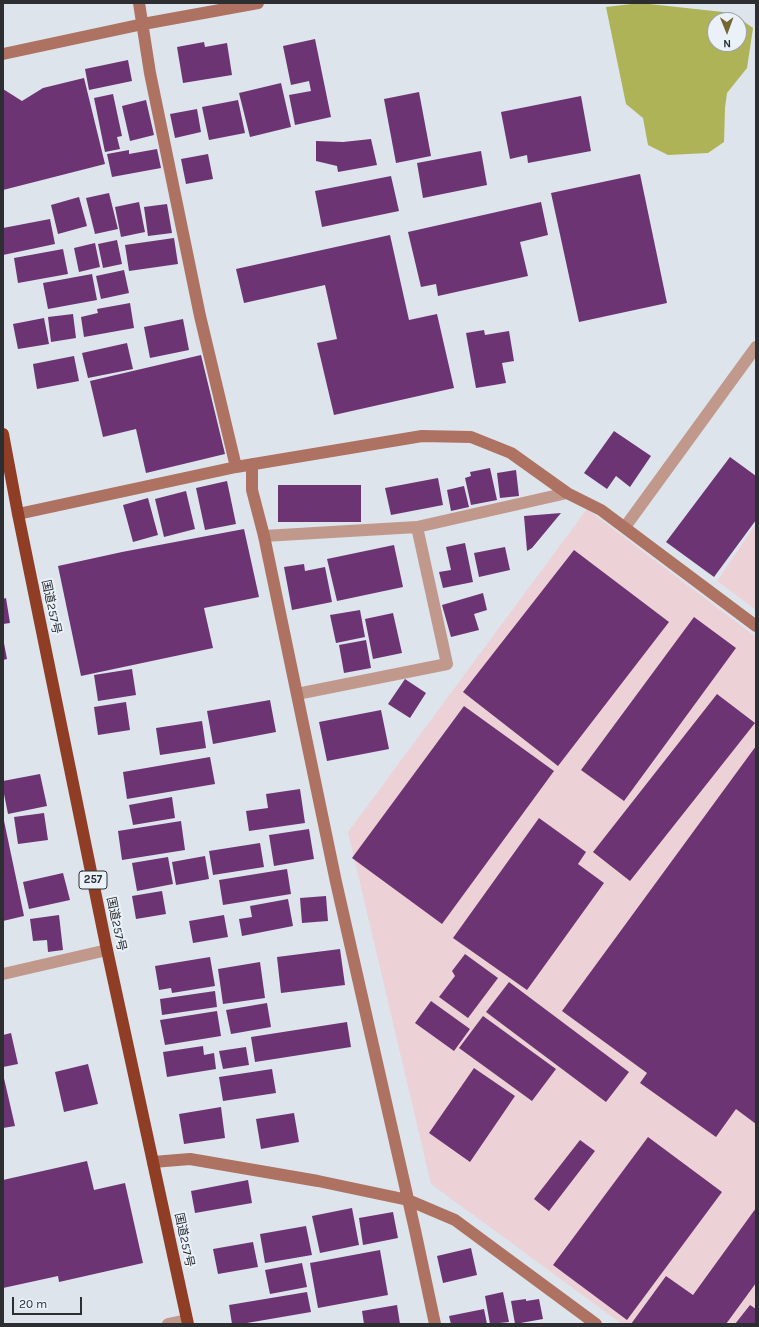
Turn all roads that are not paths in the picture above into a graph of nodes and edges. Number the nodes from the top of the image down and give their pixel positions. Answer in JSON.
{"nodes":[{"id":1,"x":139,"y":3,"type":"edge"},
{"id":2,"x":258,"y":3,"type":"edge"},
{"id":3,"x":143,"y":24,"type":"junction"},
{"id":4,"x":3,"y":54,"type":"edge"},
{"id":5,"x":756,"y":347,"type":"edge"},
{"id":6,"x":3,"y":434,"type":"edge"},
{"id":7,"x":252,"y":464,"type":"junction"},
{"id":8,"x":236,"y":467,"type":"junction"},
{"id":9,"x":567,"y":493,"type":"junction"},
{"id":10,"x":18,"y":514,"type":"junction"},
{"id":11,"x":418,"y":527,"type":"junction"},
{"id":12,"x":625,"y":527,"type":"junction"},
{"id":13,"x":264,"y":536,"type":"junction"},
{"id":14,"x":756,"y":626,"type":"edge"},
{"id":15,"x":297,"y":694,"type":"junction"},
{"id":16,"x":107,"y":950,"type":"junction"},
{"id":17,"x":3,"y":974,"type":"edge"},
{"id":18,"x":153,"y":1162,"type":"junction"},
{"id":19,"x":408,"y":1200,"type":"junction"},
{"id":20,"x":188,"y":1322,"type":"edge"},
{"id":21,"x":168,"y":1324,"type":"edge"},
{"id":22,"x":435,"y":1324,"type":"edge"},
{"id":23,"x":596,"y":1324,"type":"edge"}],
"edges":[{"from":1,"to":3,"type":"street"},
{"from":2,"to":3,"type":"street"},
{"from":3,"to":4,"type":"street"},
{"from":3,"to":8,"type":"street"},
{"from":5,"to":12,"type":"street"},
{"from":6,"to":10,"type":"highway","name":"国道257号","number":"257"},
{"from":7,"to":8,"type":"street"},
{"from":7,"to":9,"type":"street"},
{"from":7,"to":13,"type":"street"},
{"from":8,"to":10,"type":"street"},
{"from":9,"to":11,"type":"street"},
{"from":9,"to":12,"type":"street"},
{"from":10,"to":16,"type":"highway","name":"国道257号","number":"257"},
{"from":11,"to":13,"type":"street"},
{"from":11,"to":15,"type":"street"},
{"from":12,"to":14,"type":"street"},
{"from":13,"to":15,"type":"street"},
{"from":15,"to":19,"type":"street"},
{"from":16,"to":17,"type":"street"},
{"from":16,"to":18,"type":"highway","name":"国道257号","number":"257"},
{"from":18,"to":19,"type":"street"},
{"from":18,"to":20,"type":"highway","name":"国道257号","number":"257"},
{"from":19,"to":22,"type":"street"},
{"from":19,"to":23,"type":"street"},
{"from":20,"to":21,"type":"street"}]}
